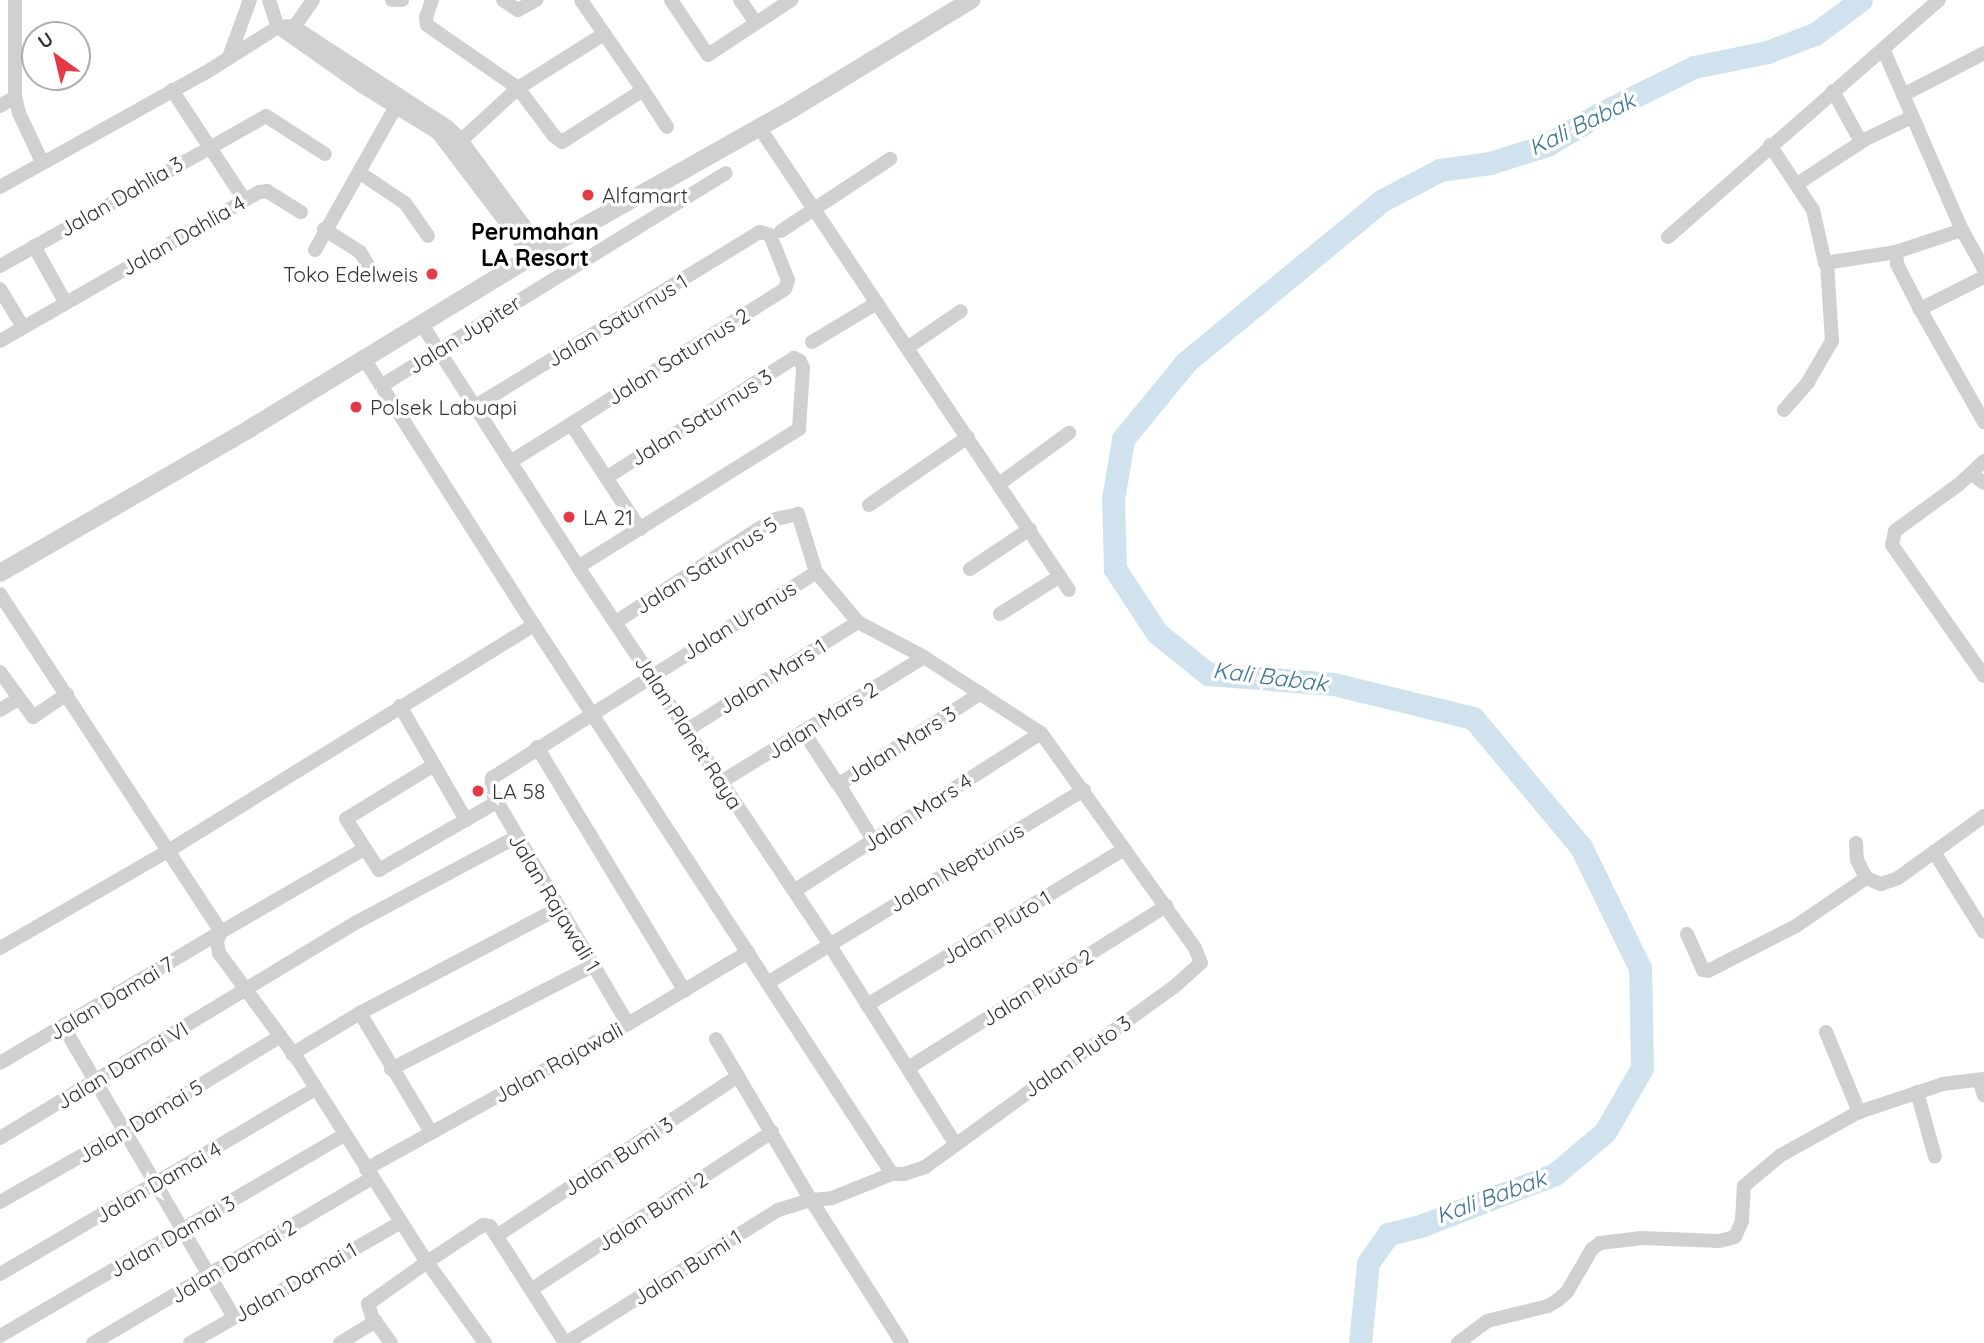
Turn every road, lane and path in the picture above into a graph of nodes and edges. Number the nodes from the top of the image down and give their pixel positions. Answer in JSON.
{"nodes":[{"id":1,"x":15,"y":0,"type":"edge"},
{"id":2,"x":250,"y":0,"type":"edge"},
{"id":3,"x":269,"y":0,"type":"edge"},
{"id":4,"x":313,"y":0,"type":"edge"},
{"id":5,"x":392,"y":0,"type":"edge"},
{"id":6,"x":402,"y":0,"type":"edge"},
{"id":7,"x":432,"y":0,"type":"edge"},
{"id":8,"x":503,"y":0,"type":"edge"},
{"id":9,"x":536,"y":0,"type":"edge"},
{"id":10,"x":581,"y":0,"type":"edge"},
{"id":11,"x":671,"y":0,"type":"edge"},
{"id":12,"x":740,"y":0,"type":"edge"},
{"id":13,"x":791,"y":0,"type":"edge"},
{"id":14,"x":1939,"y":0,"type":"edge"},
{"id":15,"x":961,"y":3,"type":"edge"},
{"id":16,"x":756,"y":23,"type":"junction"},
{"id":17,"x":287,"y":29,"type":"junction"},
{"id":18,"x":604,"y":34,"type":"junction"},
{"id":19,"x":1884,"y":51,"type":"junction"},
{"id":20,"x":1984,"y":53,"type":"edge"},
{"id":21,"x":229,"y":57,"type":"junction"},
{"id":22,"x":365,"y":81,"type":"junction"},
{"id":23,"x":518,"y":88,"type":"junction"},
{"id":24,"x":172,"y":90,"type":"junction"},
{"id":25,"x":643,"y":90,"type":"junction"},
{"id":26,"x":1833,"y":92,"type":"junction"},
{"id":27,"x":1903,"y":94,"type":"junction"},
{"id":28,"x":15,"y":97,"type":"junction"},
{"id":29,"x":0,"y":106,"type":"edge"},
{"id":30,"x":397,"y":106,"type":"junction"},
{"id":31,"x":1912,"y":117,"type":"junction"},
{"id":32,"x":667,"y":127,"type":"dead end"},
{"id":33,"x":758,"y":127,"type":"junction"},
{"id":34,"x":1861,"y":142,"type":"junction"},
{"id":35,"x":457,"y":144,"type":"junction"},
{"id":36,"x":1770,"y":145,"type":"junction"},
{"id":37,"x":208,"y":147,"type":"junction"},
{"id":38,"x":325,"y":154,"type":"dead end"},
{"id":39,"x":890,"y":159,"type":"dead end"},
{"id":40,"x":42,"y":162,"type":"junction"},
{"id":41,"x":360,"y":173,"type":"junction"},
{"id":42,"x":726,"y":173,"type":"dead end"},
{"id":43,"x":1797,"y":184,"type":"junction"},
{"id":44,"x":0,"y":187,"type":"edge"},
{"id":45,"x":244,"y":199,"type":"junction"},
{"id":46,"x":814,"y":209,"type":"junction"},
{"id":47,"x":301,"y":212,"type":"dead end"},
{"id":48,"x":324,"y":229,"type":"junction"},
{"id":49,"x":1962,"y":230,"type":"junction"},
{"id":50,"x":781,"y":231,"type":"dead end"},
{"id":51,"x":428,"y":236,"type":"dead end"},
{"id":52,"x":1668,"y":237,"type":"dead end"},
{"id":53,"x":34,"y":246,"type":"junction"},
{"id":54,"x":315,"y":250,"type":"dead end"},
{"id":55,"x":1896,"y":252,"type":"junction"},
{"id":56,"x":537,"y":253,"type":"junction"},
{"id":57,"x":1827,"y":264,"type":"junction"},
{"id":58,"x":0,"y":266,"type":"edge"},
{"id":59,"x":1984,"y":269,"type":"edge"},
{"id":60,"x":372,"y":271,"type":"dead end"},
{"id":61,"x":1984,"y":277,"type":"edge"},
{"id":62,"x":0,"y":289,"type":"edge"},
{"id":63,"x":785,"y":289,"type":"joint"},
{"id":64,"x":65,"y":302,"type":"junction"},
{"id":65,"x":877,"y":303,"type":"junction"},
{"id":66,"x":1920,"y":309,"type":"junction"},
{"id":67,"x":961,"y":311,"type":"dead end"},
{"id":68,"x":421,"y":323,"type":"junction"},
{"id":69,"x":23,"y":327,"type":"junction"},
{"id":70,"x":0,"y":341,"type":"edge"},
{"id":71,"x":812,"y":342,"type":"dead end"},
{"id":72,"x":908,"y":348,"type":"junction"},
{"id":73,"x":438,"y":349,"type":"junction"},
{"id":74,"x":363,"y":357,"type":"junction"},
{"id":75,"x":381,"y":386,"type":"junction"},
{"id":76,"x":474,"y":407,"type":"junction"},
{"id":77,"x":1784,"y":410,"type":"dead end"},
{"id":78,"x":1984,"y":422,"type":"edge"},
{"id":79,"x":571,"y":424,"type":"junction"},
{"id":80,"x":1069,"y":433,"type":"dead end"},
{"id":81,"x":968,"y":437,"type":"junction"},
{"id":82,"x":1984,"y":461,"type":"edge"},
{"id":83,"x":510,"y":462,"type":"junction"},
{"id":84,"x":1971,"y":473,"type":"junction"},
{"id":85,"x":607,"y":477,"type":"junction"},
{"id":86,"x":999,"y":484,"type":"junction"},
{"id":87,"x":1984,"y":484,"type":"edge"},
{"id":88,"x":869,"y":505,"type":"dead end"},
{"id":89,"x":640,"y":528,"type":"junction"},
{"id":90,"x":1030,"y":529,"type":"junction"},
{"id":91,"x":578,"y":567,"type":"junction"},
{"id":92,"x":970,"y":569,"type":"dead end"},
{"id":93,"x":816,"y":572,"type":"junction"},
{"id":94,"x":0,"y":573,"type":"edge"},
{"id":95,"x":1060,"y":576,"type":"junction"},
{"id":96,"x":1069,"y":590,"type":"dead end"},
{"id":97,"x":0,"y":594,"type":"edge"},
{"id":98,"x":1000,"y":614,"type":"dead end"},
{"id":99,"x":616,"y":622,"type":"junction"},
{"id":100,"x":858,"y":622,"type":"junction"},
{"id":101,"x":534,"y":625,"type":"junction"},
{"id":102,"x":924,"y":657,"type":"junction"},
{"id":103,"x":0,"y":672,"type":"edge"},
{"id":104,"x":651,"y":674,"type":"junction"},
{"id":105,"x":1984,"y":676,"type":"edge"},
{"id":106,"x":981,"y":693,"type":"junction"},
{"id":107,"x":67,"y":694,"type":"junction"},
{"id":108,"x":18,"y":699,"type":"junction"},
{"id":109,"x":400,"y":706,"type":"junction"},
{"id":110,"x":0,"y":710,"type":"edge"},
{"id":111,"x":592,"y":713,"type":"junction"},
{"id":112,"x":687,"y":730,"type":"junction"},
{"id":113,"x":803,"y":731,"type":"junction"},
{"id":114,"x":1041,"y":733,"type":"junction"},
{"id":115,"x":537,"y":747,"type":"junction"},
{"id":116,"x":434,"y":765,"type":"junction"},
{"id":117,"x":492,"y":778,"type":"joint"},
{"id":118,"x":721,"y":782,"type":"junction"},
{"id":119,"x":838,"y":783,"type":"junction"},
{"id":120,"x":1084,"y":790,"type":"junction"},
{"id":121,"x":497,"y":802,"type":"junction"},
{"id":122,"x":1984,"y":816,"type":"edge"},
{"id":123,"x":466,"y":820,"type":"junction"},
{"id":124,"x":516,"y":837,"type":"junction"},
{"id":125,"x":873,"y":840,"type":"junction"},
{"id":126,"x":1856,"y":843,"type":"dead end"},
{"id":127,"x":364,"y":849,"type":"junction"},
{"id":128,"x":1125,"y":849,"type":"junction"},
{"id":129,"x":168,"y":852,"type":"junction"},
{"id":130,"x":1934,"y":852,"type":"junction"},
{"id":131,"x":1866,"y":878,"type":"junction"},
{"id":132,"x":794,"y":891,"type":"junction"},
{"id":133,"x":1166,"y":906,"type":"junction"},
{"id":134,"x":559,"y":908,"type":"junction"},
{"id":135,"x":221,"y":932,"type":"junction"},
{"id":136,"x":1984,"y":932,"type":"edge"},
{"id":137,"x":1687,"y":934,"type":"dead end"},
{"id":138,"x":829,"y":944,"type":"junction"},
{"id":139,"x":0,"y":948,"type":"edge"},
{"id":140,"x":748,"y":952,"type":"junction"},
{"id":141,"x":592,"y":966,"type":"junction"},
{"id":142,"x":769,"y":982,"type":"junction"},
{"id":143,"x":685,"y":991,"type":"junction"},
{"id":144,"x":244,"y":992,"type":"junction"},
{"id":145,"x":867,"y":1005,"type":"junction"},
{"id":146,"x":360,"y":1013,"type":"junction"},
{"id":147,"x":628,"y":1024,"type":"junction"},
{"id":148,"x":63,"y":1026,"type":"junction"},
{"id":149,"x":1826,"y":1032,"type":"dead end"},
{"id":150,"x":279,"y":1037,"type":"junction"},
{"id":151,"x":716,"y":1039,"type":"dead end"},
{"id":152,"x":292,"y":1054,"type":"junction"},
{"id":153,"x":0,"y":1063,"type":"edge"},
{"id":154,"x":908,"y":1068,"type":"junction"},
{"id":155,"x":391,"y":1069,"type":"junction"},
{"id":156,"x":738,"y":1076,"type":"junction"},
{"id":157,"x":1981,"y":1079,"type":"edge"},
{"id":158,"x":95,"y":1082,"type":"junction"},
{"id":159,"x":316,"y":1089,"type":"junction"},
{"id":160,"x":1917,"y":1092,"type":"junction"},
{"id":161,"x":1984,"y":1095,"type":"edge"},
{"id":162,"x":1859,"y":1112,"type":"junction"},
{"id":163,"x":125,"y":1131,"type":"junction"},
{"id":164,"x":431,"y":1132,"type":"junction"},
{"id":165,"x":772,"y":1132,"type":"junction"},
{"id":166,"x":344,"y":1135,"type":"junction"},
{"id":167,"x":0,"y":1138,"type":"edge"},
{"id":168,"x":955,"y":1143,"type":"junction"},
{"id":169,"x":1935,"y":1157,"type":"dead end"},
{"id":170,"x":369,"y":1173,"type":"junction"},
{"id":171,"x":892,"y":1174,"type":"junction"},
{"id":172,"x":155,"y":1184,"type":"junction"},
{"id":173,"x":811,"y":1200,"type":"junction"},
{"id":174,"x":0,"y":1202,"type":"edge"},
{"id":175,"x":401,"y":1222,"type":"junction"},
{"id":176,"x":183,"y":1231,"type":"junction"},
{"id":177,"x":498,"y":1235,"type":"junction"},
{"id":178,"x":427,"y":1262,"type":"junction"},
{"id":179,"x":0,"y":1273,"type":"edge"},
{"id":180,"x":209,"y":1275,"type":"junction"},
{"id":181,"x":532,"y":1289,"type":"junction"},
{"id":182,"x":234,"y":1317,"type":"junction"},
{"id":183,"x":376,"y":1321,"type":"junction"},
{"id":184,"x":0,"y":1336,"type":"edge"},
{"id":185,"x":483,"y":1342,"type":"edge"},
{"id":186,"x":93,"y":1343,"type":"edge"},
{"id":187,"x":190,"y":1343,"type":"edge"},
{"id":188,"x":340,"y":1343,"type":"edge"},
{"id":189,"x":391,"y":1343,"type":"edge"},
{"id":190,"x":566,"y":1343,"type":"edge"},
{"id":191,"x":902,"y":1343,"type":"edge"},
{"id":192,"x":1458,"y":1343,"type":"edge"}],
"edges":[{"from":1,"to":28,"type":"street"},
{"from":2,"to":21,"type":"street"},
{"from":3,"to":17,"type":"street"},
{"from":4,"to":17,"type":"street"},
{"from":5,"to":6,"type":"street"},
{"from":7,"to":23,"type":"street"},
{"from":8,"to":9,"type":"street"},
{"from":10,"to":18,"type":"street"},
{"from":11,"to":16,"type":"street"},
{"from":12,"to":16,"type":"street"},
{"from":13,"to":16,"type":"street"},
{"from":14,"to":19,"type":"street"},
{"from":15,"to":33,"type":"street"},
{"from":17,"to":21,"type":"street"},
{"from":17,"to":22,"type":"street"},
{"from":18,"to":23,"type":"street"},
{"from":18,"to":25,"type":"street"},
{"from":19,"to":26,"type":"street"},
{"from":19,"to":27,"type":"street"},
{"from":20,"to":27,"type":"street"},
{"from":21,"to":24,"type":"street"},
{"from":22,"to":30,"type":"street"},
{"from":22,"to":35,"type":"street"},
{"from":23,"to":25,"type":"street"},
{"from":23,"to":35,"type":"street"},
{"from":24,"to":37,"type":"street"},
{"from":24,"to":40,"type":"street"},
{"from":25,"to":32,"type":"street"},
{"from":26,"to":34,"type":"street"},
{"from":26,"to":36,"type":"street"},
{"from":27,"to":31,"type":"street"},
{"from":28,"to":29,"type":"street"},
{"from":28,"to":40,"type":"street"},
{"from":30,"to":35,"type":"street"},
{"from":30,"to":41,"type":"street"},
{"from":31,"to":34,"type":"street"},
{"from":31,"to":49,"type":"street"},
{"from":33,"to":46,"type":"street"},
{"from":33,"to":56,"type":"street"},
{"from":34,"to":43,"type":"street"},
{"from":35,"to":56,"type":"street"},
{"from":36,"to":43,"type":"street"},
{"from":36,"to":52,"type":"street"},
{"from":37,"to":38,"type":"street","name":"Jalan Dahlia 3"},
{"from":37,"to":45,"type":"street"},
{"from":37,"to":53,"type":"street","name":"Jalan Dahlia 3"},
{"from":39,"to":46,"type":"street"},
{"from":40,"to":44,"type":"street"},
{"from":41,"to":48,"type":"street"},
{"from":41,"to":51,"type":"street"},
{"from":42,"to":73,"type":"street","name":"Jalan Jupiter"},
{"from":43,"to":57,"type":"street"},
{"from":45,"to":47,"type":"street","name":"Jalan Dahlia 4"},
{"from":45,"to":64,"type":"street","name":"Jalan Dahlia 4"},
{"from":46,"to":50,"type":"street"},
{"from":46,"to":65,"type":"street"},
{"from":48,"to":54,"type":"street"},
{"from":48,"to":60,"type":"street"},
{"from":49,"to":55,"type":"street"},
{"from":49,"to":59,"type":"street"},
{"from":53,"to":58,"type":"street","name":"Jalan Dahlia 3"},
{"from":53,"to":64,"type":"street"},
{"from":55,"to":57,"type":"street"},
{"from":55,"to":66,"type":"street"},
{"from":56,"to":68,"type":"street"},
{"from":57,"to":77,"type":"street"},
{"from":61,"to":66,"type":"street"},
{"from":62,"to":69,"type":"street"},
{"from":63,"to":76,"type":"street","name":"Jalan Saturnus 1"},
{"from":63,"to":79,"type":"street","name":"Jalan Saturnus 2"},
{"from":64,"to":69,"type":"street","name":"Jalan Dahlia 4"},
{"from":65,"to":71,"type":"street"},
{"from":65,"to":72,"type":"street"},
{"from":66,"to":78,"type":"street"},
{"from":67,"to":72,"type":"street"},
{"from":68,"to":73,"type":"street","name":"Jalan Planet Raya"},
{"from":68,"to":74,"type":"street"},
{"from":69,"to":70,"type":"street","name":"Jalan Dahlia 4"},
{"from":72,"to":81,"type":"street"},
{"from":73,"to":75,"type":"street","name":"Jalan Jupiter"},
{"from":73,"to":76,"type":"street","name":"Jalan Planet Raya"},
{"from":74,"to":75,"type":"street"},
{"from":74,"to":94,"type":"street"},
{"from":75,"to":101,"type":"street"},
{"from":76,"to":83,"type":"street","name":"Jalan Planet Raya"},
{"from":79,"to":83,"type":"street","name":"Jalan Saturnus 2"},
{"from":79,"to":85,"type":"street"},
{"from":80,"to":86,"type":"street"},
{"from":81,"to":86,"type":"street"},
{"from":81,"to":88,"type":"street"},
{"from":82,"to":84,"type":"street"},
{"from":83,"to":91,"type":"street","name":"Jalan Planet Raya"},
{"from":84,"to":87,"type":"street"},
{"from":84,"to":105,"type":"street"},
{"from":85,"to":89,"type":"street"},
{"from":85,"to":89,"type":"street","name":"Jalan Saturnus 3"},
{"from":86,"to":90,"type":"street"},
{"from":89,"to":91,"type":"street"},
{"from":90,"to":92,"type":"street"},
{"from":90,"to":95,"type":"street"},
{"from":91,"to":99,"type":"street","name":"Jalan Planet Raya"},
{"from":93,"to":99,"type":"street","name":"Jalan Saturnus 5"},
{"from":93,"to":100,"type":"street"},
{"from":93,"to":104,"type":"street","name":"Jalan Uranus"},
{"from":95,"to":96,"type":"street"},
{"from":95,"to":98,"type":"street"},
{"from":97,"to":107,"type":"street"},
{"from":99,"to":104,"type":"street","name":"Jalan Planet Raya"},
{"from":100,"to":102,"type":"street"},
{"from":100,"to":112,"type":"street","name":"Jalan Mars 1"},
{"from":101,"to":109,"type":"street"},
{"from":101,"to":111,"type":"street"},
{"from":102,"to":106,"type":"street"},
{"from":102,"to":113,"type":"street","name":"Jalan Mars 2"},
{"from":103,"to":108,"type":"street"},
{"from":104,"to":111,"type":"street","name":"Jalan Uranus"},
{"from":104,"to":112,"type":"street","name":"Jalan Planet Raya"},
{"from":106,"to":114,"type":"street"},
{"from":106,"to":119,"type":"street","name":"Jalan Mars 3"},
{"from":107,"to":108,"type":"street"},
{"from":107,"to":129,"type":"street"},
{"from":108,"to":110,"type":"street"},
{"from":109,"to":116,"type":"street"},
{"from":109,"to":129,"type":"street"},
{"from":111,"to":115,"type":"street","name":"Jalan Uranus"},
{"from":111,"to":140,"type":"street"},
{"from":112,"to":118,"type":"street","name":"Jalan Planet Raya"},
{"from":113,"to":118,"type":"street","name":"Jalan Mars 2"},
{"from":113,"to":119,"type":"street","name":"Jalan Mars 3"},
{"from":114,"to":120,"type":"street"},
{"from":114,"to":125,"type":"street","name":"Jalan Mars 4"},
{"from":115,"to":117,"type":"street","name":"Jalan Uranus"},
{"from":115,"to":143,"type":"street"},
{"from":116,"to":123,"type":"street"},
{"from":116,"to":127,"type":"street"},
{"from":117,"to":121,"type":"street","name":"Jalan Rajawali 1"},
{"from":118,"to":132,"type":"street","name":"Jalan Planet Raya"},
{"from":119,"to":125,"type":"street"},
{"from":120,"to":128,"type":"street"},
{"from":120,"to":138,"type":"street","name":"Jalan Neptunus"},
{"from":121,"to":123,"type":"street"},
{"from":121,"to":124,"type":"street","name":"Jalan Rajawali 1"},
{"from":122,"to":130,"type":"street"},
{"from":123,"to":127,"type":"street"},
{"from":124,"to":134,"type":"street","name":"Jalan Rajawali 1"},
{"from":124,"to":144,"type":"street","name":"Jalan Damai VI"},
{"from":125,"to":132,"type":"street","name":"Jalan Mars 4"},
{"from":126,"to":131,"type":"street"},
{"from":127,"to":135,"type":"street","name":"Jalan Damai 7"},
{"from":128,"to":133,"type":"street"},
{"from":128,"to":145,"type":"street","name":"Jalan Pluto 1"},
{"from":129,"to":135,"type":"street"},
{"from":129,"to":139,"type":"street"},
{"from":130,"to":131,"type":"street"},
{"from":130,"to":136,"type":"street"},
{"from":131,"to":137,"type":"street"},
{"from":132,"to":138,"type":"street","name":"Jalan Planet Raya"},
{"from":133,"to":154,"type":"street","name":"Jalan Pluto 2"},
{"from":133,"to":168,"type":"street","name":"Jalan Pluto 3"},
{"from":134,"to":141,"type":"street","name":"Jalan Rajawali 1"},
{"from":134,"to":146,"type":"street"},
{"from":135,"to":144,"type":"street"},
{"from":135,"to":148,"type":"street","name":"Jalan Damai 7"},
{"from":138,"to":142,"type":"street","name":"Jalan Neptunus"},
{"from":138,"to":145,"type":"street","name":"Jalan Planet Raya"},
{"from":140,"to":142,"type":"street"},
{"from":140,"to":143,"type":"street","name":"Jalan Rajawali"},
{"from":141,"to":147,"type":"street","name":"Jalan Rajawali 1"},
{"from":141,"to":155,"type":"street"},
{"from":142,"to":171,"type":"street"},
{"from":143,"to":147,"type":"street","name":"Jalan Rajawali"},
{"from":144,"to":150,"type":"street"},
{"from":144,"to":158,"type":"street","name":"Jalan Damai VI"},
{"from":145,"to":154,"type":"street","name":"Jalan Planet Raya"},
{"from":146,"to":152,"type":"street"},
{"from":146,"to":155,"type":"street"},
{"from":147,"to":164,"type":"street","name":"Jalan Rajawali"},
{"from":148,"to":153,"type":"street","name":"Jalan Damai 7"},
{"from":148,"to":158,"type":"street"},
{"from":149,"to":162,"type":"street"},
{"from":150,"to":152,"type":"street"},
{"from":150,"to":163,"type":"street","name":"Jalan Damai 5"},
{"from":151,"to":156,"type":"street"},
{"from":152,"to":159,"type":"street"},
{"from":154,"to":168,"type":"street","name":"Jalan Planet Raya"},
{"from":155,"to":164,"type":"street"},
{"from":156,"to":165,"type":"street"},
{"from":156,"to":177,"type":"street","name":"Jalan Bumi 3"},
{"from":157,"to":160,"type":"street"},
{"from":157,"to":161,"type":"street"},
{"from":158,"to":163,"type":"street"},
{"from":158,"to":167,"type":"street","name":"Jalan Damai VI"},
{"from":159,"to":166,"type":"street"},
{"from":159,"to":172,"type":"street","name":"Jalan Damai 4"},
{"from":160,"to":162,"type":"street"},
{"from":160,"to":169,"type":"street"},
{"from":162,"to":192,"type":"street"},
{"from":163,"to":172,"type":"street"},
{"from":163,"to":174,"type":"street","name":"Jalan Damai 5"},
{"from":164,"to":170,"type":"street","name":"Jalan Rajawali"},
{"from":165,"to":173,"type":"street"},
{"from":165,"to":181,"type":"street","name":"Jalan Bumi 2"},
{"from":166,"to":170,"type":"street"},
{"from":166,"to":176,"type":"street","name":"Jalan Damai 3"},
{"from":168,"to":171,"type":"street","name":"Jalan Pluto 3"},
{"from":170,"to":175,"type":"street"},
{"from":170,"to":180,"type":"street","name":"Jalan Damai 2"},
{"from":171,"to":173,"type":"street","name":"Jalan Bumi 1"},
{"from":172,"to":176,"type":"street"},
{"from":172,"to":179,"type":"street","name":"Jalan Damai 4"},
{"from":173,"to":190,"type":"street","name":"Jalan Bumi 1"},
{"from":173,"to":191,"type":"street"},
{"from":175,"to":178,"type":"street"},
{"from":175,"to":182,"type":"street","name":"Jalan Damai 1"},
{"from":176,"to":180,"type":"street"},
{"from":176,"to":184,"type":"street","name":"Jalan Damai 3"},
{"from":177,"to":178,"type":"street"},
{"from":177,"to":181,"type":"street"},
{"from":178,"to":183,"type":"street"},
{"from":178,"to":185,"type":"street"},
{"from":180,"to":182,"type":"street"},
{"from":180,"to":186,"type":"street","name":"Jalan Damai 2"},
{"from":181,"to":190,"type":"street"},
{"from":182,"to":187,"type":"street","name":"Jalan Damai 1"},
{"from":183,"to":188,"type":"street"},
{"from":183,"to":189,"type":"street"}]}
